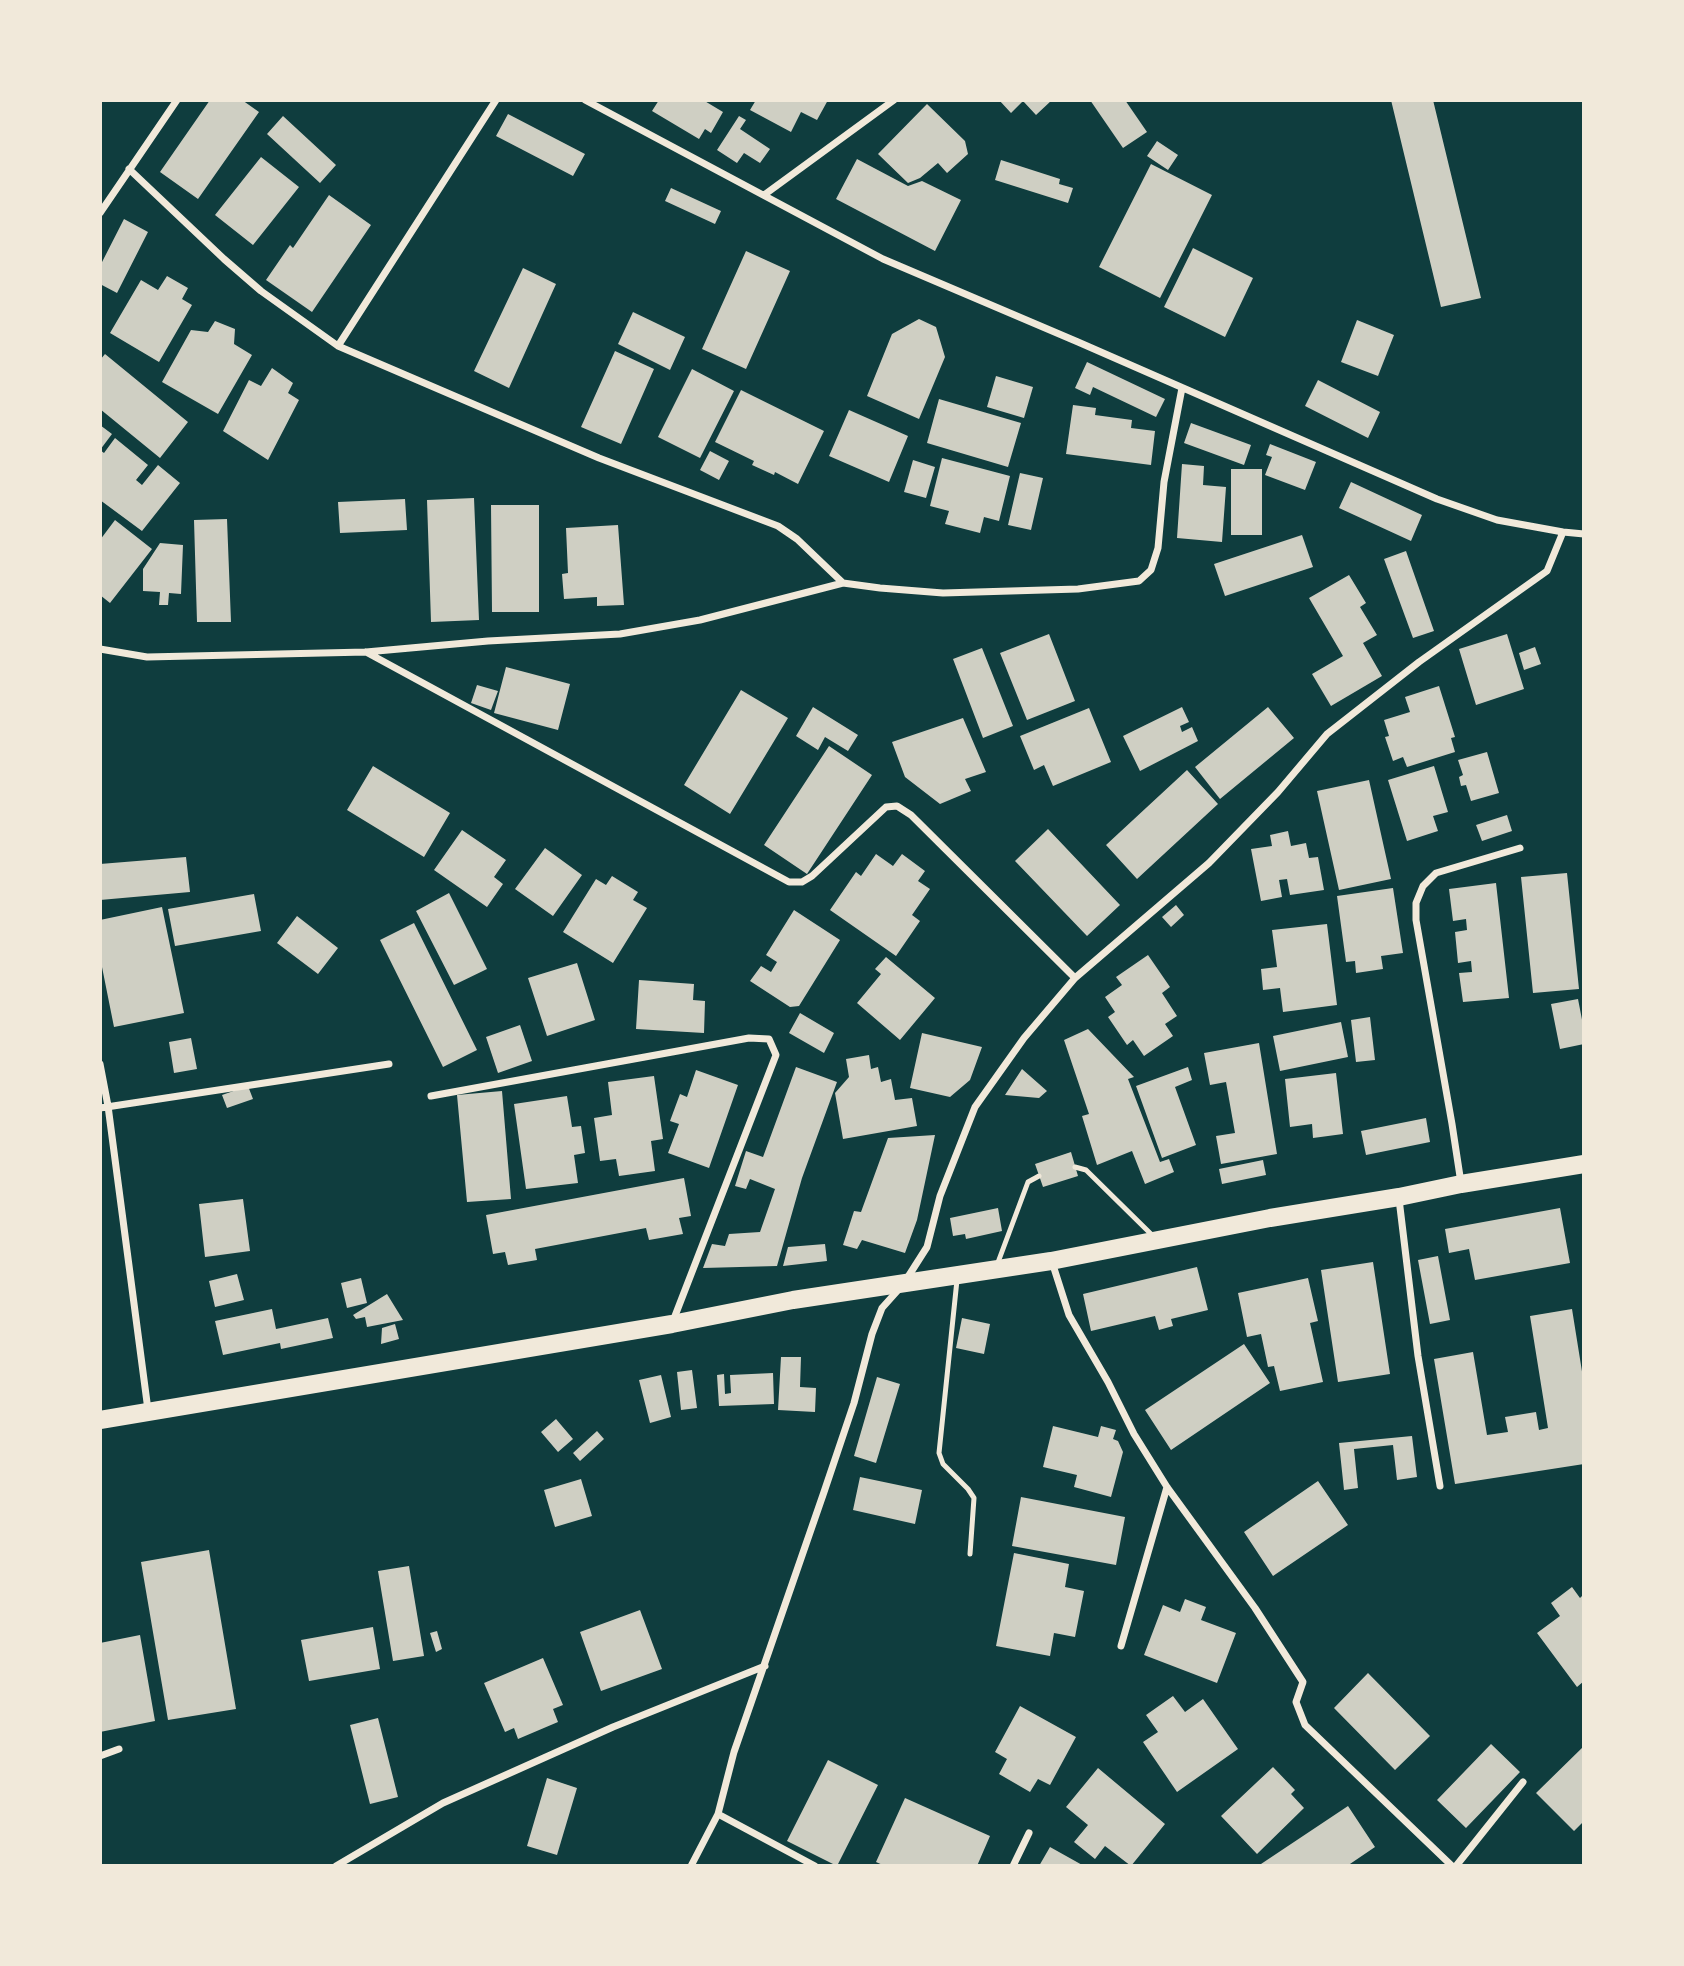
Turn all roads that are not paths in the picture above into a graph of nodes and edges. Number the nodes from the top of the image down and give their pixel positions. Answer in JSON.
{"nodes":[{"id":1,"x":177,"y":100,"type":"edge"},
{"id":2,"x":496,"y":100,"type":"edge"},
{"id":3,"x":585,"y":100,"type":"edge"},
{"id":4,"x":894,"y":100,"type":"edge"},
{"id":5,"x":129,"y":169,"type":"junction"},
{"id":6,"x":764,"y":195,"type":"junction"},
{"id":7,"x":100,"y":213,"type":"edge"},
{"id":8,"x":338,"y":346,"type":"junction"},
{"id":9,"x":1182,"y":388,"type":"junction"},
{"id":10,"x":1563,"y":532,"type":"junction"},
{"id":11,"x":1584,"y":534,"type":"edge"},
{"id":12,"x":843,"y":583,"type":"junction"},
{"id":13,"x":100,"y":649,"type":"edge"},
{"id":14,"x":366,"y":652,"type":"junction"},
{"id":15,"x":1520,"y":848,"type":"dead end"},
{"id":16,"x":1075,"y":978,"type":"junction"},
{"id":17,"x":100,"y":1064,"type":"edge"},
{"id":18,"x":389,"y":1064,"type":"dead end"},
{"id":19,"x":432,"y":1096,"type":"dead end"},
{"id":20,"x":104,"y":1107,"type":"edge"},
{"id":21,"x":1584,"y":1164,"type":"edge"},
{"id":22,"x":1075,"y":1167,"type":"dead end"},
{"id":23,"x":1039,"y":1175,"type":"dead end"},
{"id":24,"x":1461,"y":1184,"type":"junction"},
{"id":25,"x":1399,"y":1197,"type":"junction"},
{"id":26,"x":1158,"y":1240,"type":"junction"},
{"id":27,"x":1051,"y":1261,"type":"junction"},
{"id":28,"x":995,"y":1270,"type":"junction"},
{"id":29,"x":958,"y":1276,"type":"junction"},
{"id":30,"x":904,"y":1284,"type":"junction"},
{"id":31,"x":672,"y":1324,"type":"junction"},
{"id":32,"x":149,"y":1411,"type":"junction"},
{"id":33,"x":100,"y":1420,"type":"edge"},
{"id":34,"x":1440,"y":1486,"type":"dead end"},
{"id":35,"x":1167,"y":1487,"type":"junction"},
{"id":36,"x":970,"y":1554,"type":"dead end"},
{"id":37,"x":1122,"y":1646,"type":"dead end"},
{"id":38,"x":765,"y":1666,"type":"junction"},
{"id":39,"x":119,"y":1749,"type":"dead end"},
{"id":40,"x":100,"y":1756,"type":"edge"},
{"id":41,"x":1523,"y":1782,"type":"dead end"},
{"id":42,"x":718,"y":1814,"type":"junction"},
{"id":43,"x":1029,"y":1833,"type":"dead end"},
{"id":44,"x":336,"y":1866,"type":"edge"},
{"id":45,"x":691,"y":1866,"type":"edge"},
{"id":46,"x":815,"y":1866,"type":"edge"},
{"id":47,"x":1013,"y":1866,"type":"edge"},
{"id":48,"x":1454,"y":1866,"type":"edge"}],
"edges":[{"from":1,"to":5,"type":"street"},
{"from":2,"to":8,"type":"street"},
{"from":3,"to":6,"type":"street"},
{"from":4,"to":6,"type":"street"},
{"from":5,"to":7,"type":"street"},
{"from":5,"to":8,"type":"street"},
{"from":6,"to":9,"type":"street"},
{"from":8,"to":12,"type":"street"},
{"from":9,"to":10,"type":"street"},
{"from":9,"to":12,"type":"street"},
{"from":10,"to":11,"type":"street"},
{"from":10,"to":16,"type":"street"},
{"from":12,"to":14,"type":"street"},
{"from":13,"to":14,"type":"street"},
{"from":14,"to":16,"type":"street"},
{"from":15,"to":24,"type":"street"},
{"from":16,"to":30,"type":"street"},
{"from":17,"to":20,"type":"street"},
{"from":18,"to":20,"type":"street"},
{"from":19,"to":31,"type":"street"},
{"from":20,"to":32,"type":"street"},
{"from":21,"to":24,"type":"main road"},
{"from":22,"to":26,"type":"lane"},
{"from":23,"to":28,"type":"lane"},
{"from":24,"to":25,"type":"main road"},
{"from":25,"to":26,"type":"main road"},
{"from":25,"to":34,"type":"street"},
{"from":26,"to":27,"type":"main road"},
{"from":27,"to":28,"type":"main road"},
{"from":27,"to":35,"type":"street"},
{"from":28,"to":29,"type":"main road"},
{"from":29,"to":30,"type":"main road"},
{"from":29,"to":36,"type":"lane"},
{"from":30,"to":31,"type":"main road"},
{"from":30,"to":38,"type":"street"},
{"from":31,"to":32,"type":"main road"},
{"from":32,"to":33,"type":"main road"},
{"from":35,"to":37,"type":"street"},
{"from":35,"to":48,"type":"street"},
{"from":38,"to":42,"type":"street"},
{"from":38,"to":44,"type":"street"},
{"from":39,"to":40,"type":"street"},
{"from":41,"to":48,"type":"street"},
{"from":42,"to":45,"type":"street"},
{"from":42,"to":46,"type":"street"},
{"from":43,"to":47,"type":"street"}]}
